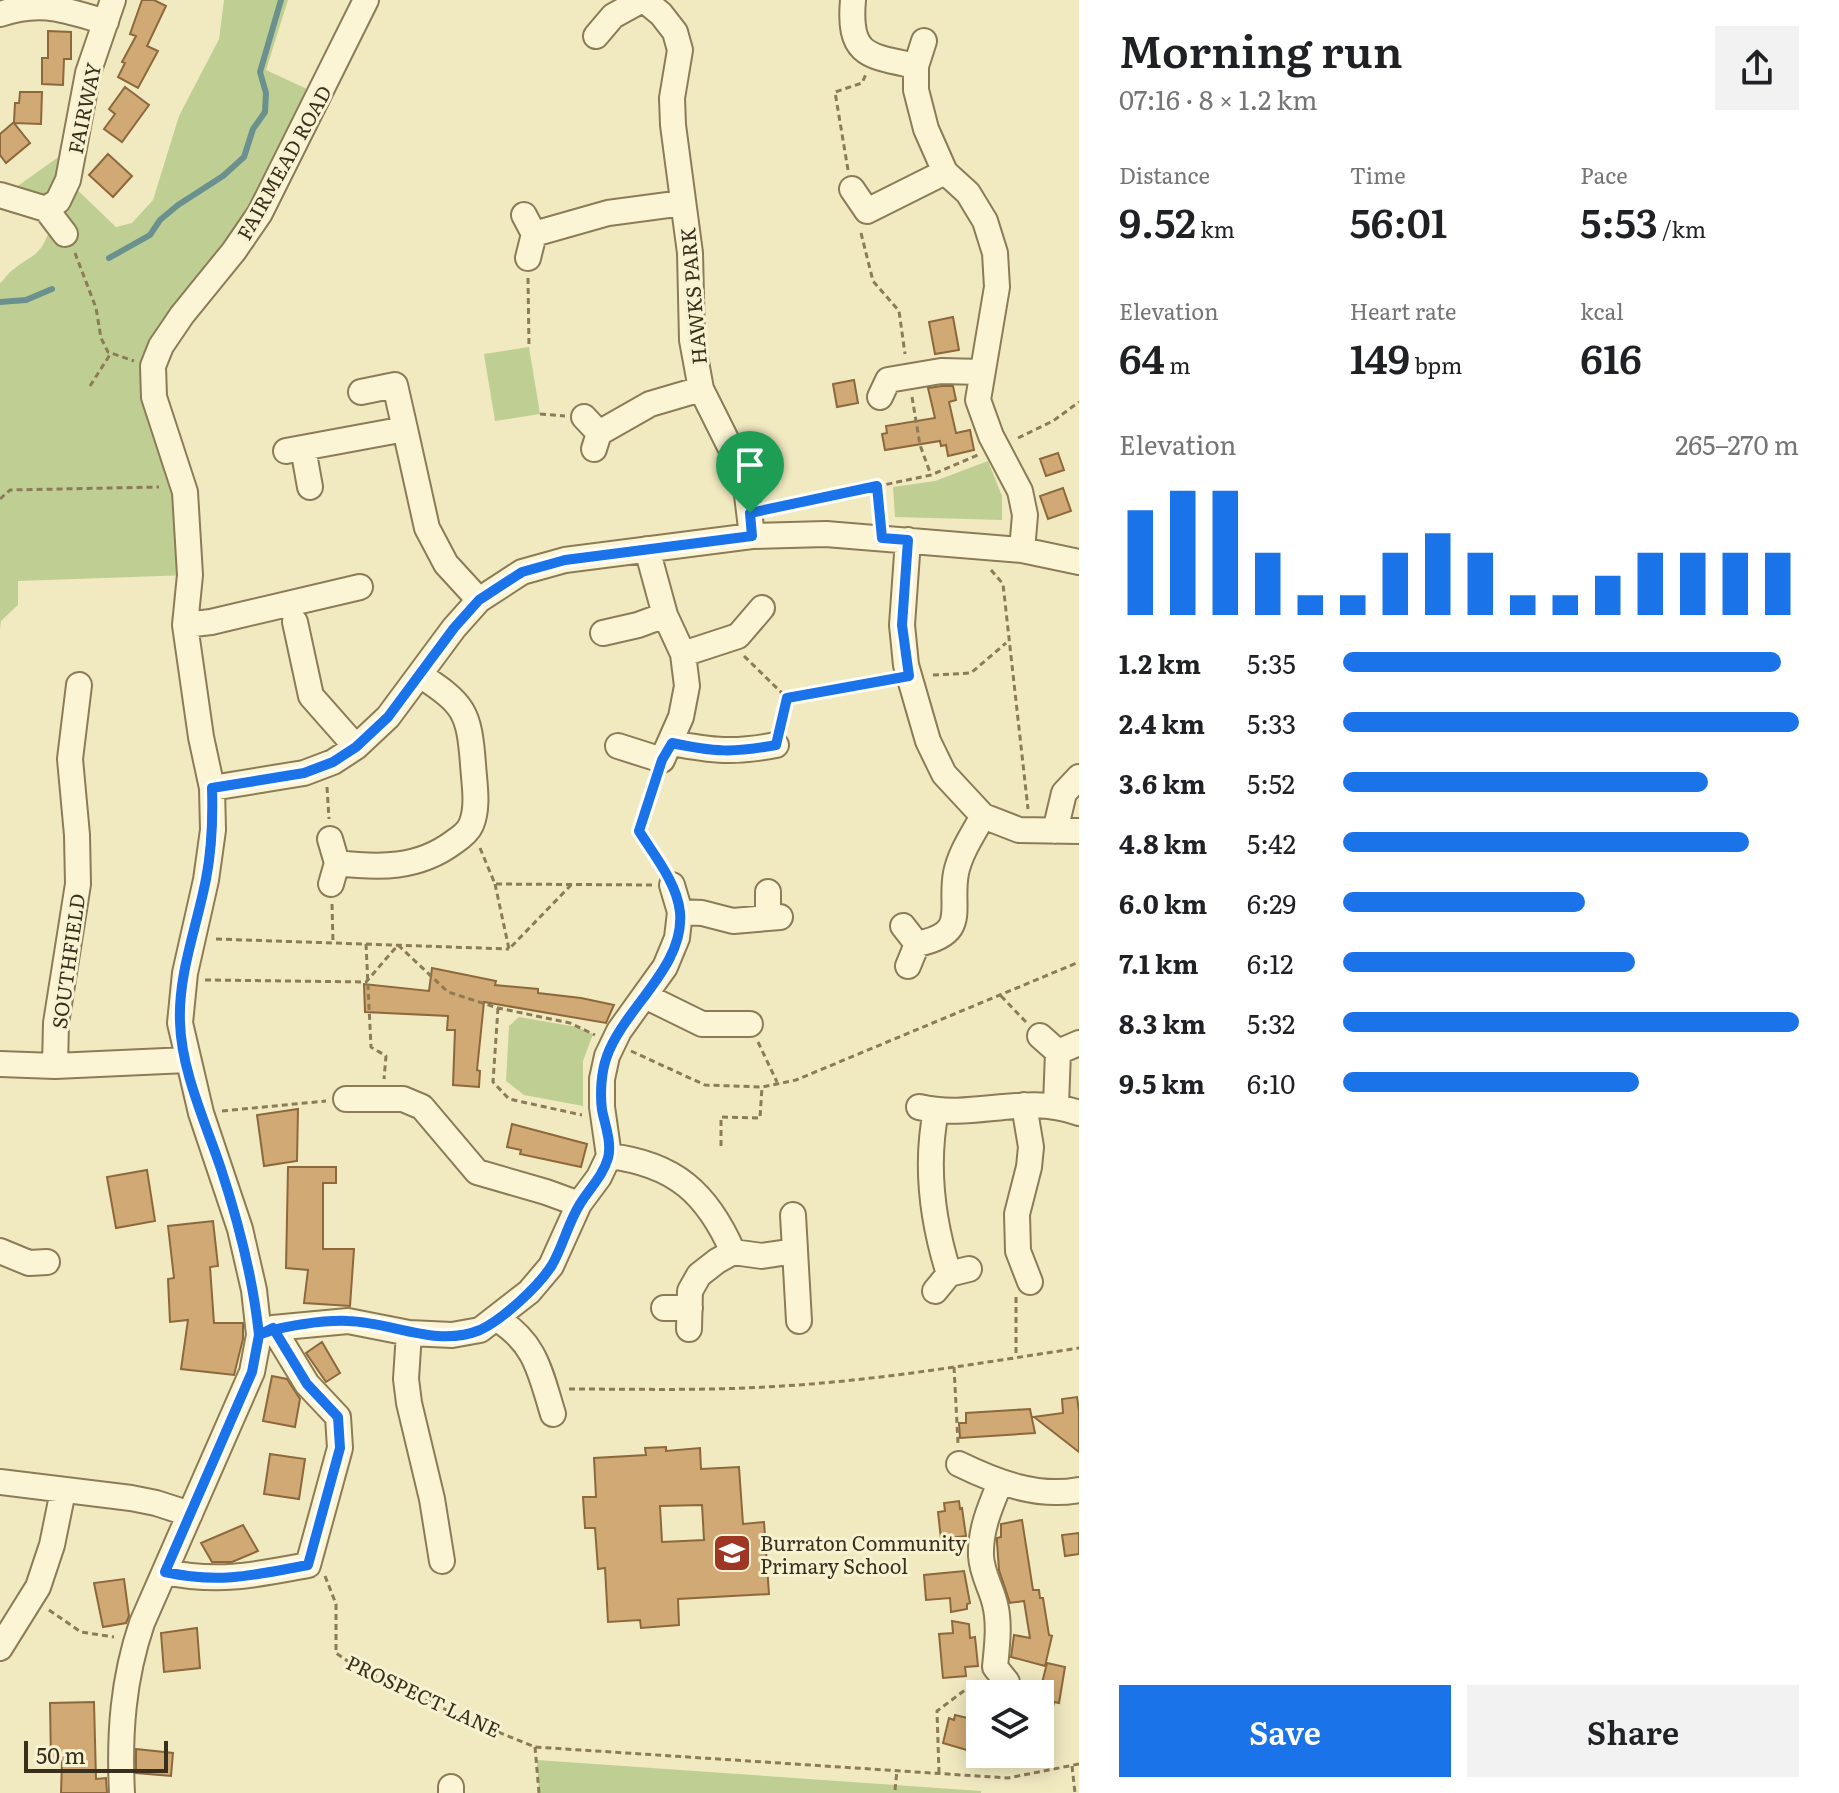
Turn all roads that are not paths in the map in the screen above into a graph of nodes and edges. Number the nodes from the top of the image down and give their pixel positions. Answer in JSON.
{"nodes":[{"id":1,"x":366,"y":0,"type":"edge"},
{"id":2,"x":643,"y":0,"type":"edge"},
{"id":3,"x":853,"y":0,"type":"edge"},
{"id":4,"x":109,"y":11,"type":"edge"},
{"id":5,"x":0,"y":14,"type":"edge"},
{"id":6,"x":596,"y":36,"type":"dead end"},
{"id":7,"x":924,"y":41,"type":"dead end"},
{"id":8,"x":916,"y":66,"type":"junction"},
{"id":9,"x":945,"y":172,"type":"junction"},
{"id":10,"x":852,"y":189,"type":"road end"},
{"id":11,"x":0,"y":195,"type":"edge"},
{"id":12,"x":683,"y":203,"type":"junction"},
{"id":13,"x":46,"y":209,"type":"junction"},
{"id":14,"x":65,"y":234,"type":"road end"},
{"id":15,"x":528,"y":258,"type":"road end"},
{"id":16,"x":982,"y":372,"type":"junction"},
{"id":17,"x":889,"y":379,"type":"road end"},
{"id":18,"x":701,"y":389,"type":"junction"},
{"id":19,"x":361,"y":392,"type":"dead end"},
{"id":20,"x":405,"y":429,"type":"junction"},
{"id":21,"x":593,"y":433,"type":"dead end"},
{"id":22,"x":310,"y":487,"type":"dead end"},
{"id":23,"x":751,"y":525,"type":"junction"},
{"id":24,"x":908,"y":540,"type":"junction"},
{"id":25,"x":647,"y":549,"type":"junction"},
{"id":26,"x":1022,"y":550,"type":"junction"},
{"id":27,"x":1079,"y":562,"type":"edge"},
{"id":28,"x":360,"y":587,"type":"dead end"},
{"id":29,"x":479,"y":600,"type":"junction"},
{"id":30,"x":762,"y":608,"type":"dead end"},
{"id":31,"x":665,"y":615,"type":"junction"},
{"id":32,"x":295,"y":622,"type":"dead end"},
{"id":33,"x":185,"y":625,"type":"junction"},
{"id":34,"x":603,"y":633,"type":"dead end"},
{"id":35,"x":683,"y":654,"type":"junction"},
{"id":36,"x":420,"y":675,"type":"junction"},
{"id":37,"x":79,"y":685,"type":"dead end"},
{"id":38,"x":776,"y":745,"type":"road end"},
{"id":39,"x":618,"y":746,"type":"dead end"},
{"id":40,"x":356,"y":747,"type":"junction"},
{"id":41,"x":663,"y":761,"type":"junction"},
{"id":42,"x":1079,"y":777,"type":"edge"},
{"id":43,"x":212,"y":788,"type":"junction"},
{"id":44,"x":983,"y":816,"type":"junction"},
{"id":45,"x":1067,"y":831,"type":"edge"},
{"id":46,"x":330,"y":839,"type":"road end"},
{"id":47,"x":672,"y":885,"type":"road end"},
{"id":48,"x":768,"y":892,"type":"dead end"},
{"id":49,"x":680,"y":912,"type":"junction"},
{"id":50,"x":910,"y":946,"type":"dead end"},
{"id":51,"x":645,"y":996,"type":"junction"},
{"id":52,"x":750,"y":1024,"type":"road end"},
{"id":53,"x":1059,"y":1044,"type":"edge"},
{"id":54,"x":187,"y":1060,"type":"junction"},
{"id":55,"x":0,"y":1064,"type":"edge"},
{"id":56,"x":55,"y":1066,"type":"junction"},
{"id":57,"x":346,"y":1099,"type":"road end"},
{"id":58,"x":1024,"y":1105,"type":"junction"},
{"id":59,"x":1068,"y":1109,"type":"edge"},
{"id":60,"x":608,"y":1144,"type":"junction"},
{"id":61,"x":579,"y":1204,"type":"junction"},
{"id":62,"x":793,"y":1215,"type":"dead end"},
{"id":63,"x":0,"y":1251,"type":"edge"},
{"id":64,"x":795,"y":1251,"type":"junction"},
{"id":65,"x":733,"y":1252,"type":"junction"},
{"id":66,"x":47,"y":1262,"type":"dead end"},
{"id":67,"x":951,"y":1278,"type":"dead end"},
{"id":68,"x":1030,"y":1282,"type":"dead end"},
{"id":69,"x":664,"y":1308,"type":"dead end"},
{"id":70,"x":497,"y":1319,"type":"junction"},
{"id":71,"x":799,"y":1321,"type":"dead end"},
{"id":72,"x":266,"y":1332,"type":"junction"},
{"id":73,"x":409,"y":1333,"type":"junction"},
{"id":74,"x":553,"y":1414,"type":"dead end"},
{"id":75,"x":959,"y":1464,"type":"road end"},
{"id":76,"x":0,"y":1482,"type":"edge"},
{"id":77,"x":1000,"y":1483,"type":"junction"},
{"id":78,"x":1079,"y":1490,"type":"edge"},
{"id":79,"x":63,"y":1491,"type":"junction"},
{"id":80,"x":190,"y":1514,"type":"junction"},
{"id":81,"x":445,"y":1545,"type":"dead end"},
{"id":82,"x":165,"y":1572,"type":"junction"},
{"id":83,"x":0,"y":1648,"type":"edge"},
{"id":84,"x":1001,"y":1674,"type":"road end"},
{"id":85,"x":122,"y":1793,"type":"edge"}],
"edges":[{"from":1,"to":33,"type":"street","name":"FAIRMEAD ROAD"},
{"from":2,"to":6,"type":"street","name":"HAWKS PARK"},
{"from":2,"to":12,"type":"street","name":"HAWKS PARK"},
{"from":3,"to":8,"type":"street"},
{"from":4,"to":5,"type":"street"},
{"from":4,"to":13,"type":"street","name":"FAIRWAY"},
{"from":7,"to":8,"type":"street"},
{"from":8,"to":9,"type":"street"},
{"from":9,"to":10,"type":"street"},
{"from":9,"to":16,"type":"street"},
{"from":11,"to":13,"type":"street"},
{"from":12,"to":15,"type":"street","name":"HAWKS PARK"},
{"from":12,"to":18,"type":"street","name":"HAWKS PARK"},
{"from":13,"to":14,"type":"street"},
{"from":16,"to":17,"type":"street"},
{"from":16,"to":26,"type":"street"},
{"from":18,"to":21,"type":"street","name":"HAWKS PARK"},
{"from":18,"to":23,"type":"street","name":"HAWKS PARK"},
{"from":19,"to":20,"type":"street"},
{"from":20,"to":22,"type":"street"},
{"from":20,"to":29,"type":"street"},
{"from":23,"to":24,"type":"street"},
{"from":23,"to":25,"type":"street"},
{"from":24,"to":26,"type":"street"},
{"from":24,"to":44,"type":"street"},
{"from":25,"to":29,"type":"street"},
{"from":25,"to":31,"type":"street"},
{"from":26,"to":27,"type":"street"},
{"from":28,"to":33,"type":"street"},
{"from":29,"to":36,"type":"street"},
{"from":30,"to":35,"type":"street"},
{"from":31,"to":34,"type":"street"},
{"from":31,"to":35,"type":"street"},
{"from":32,"to":40,"type":"street"},
{"from":33,"to":43,"type":"street"},
{"from":35,"to":41,"type":"street"},
{"from":36,"to":40,"type":"street"},
{"from":36,"to":46,"type":"street"},
{"from":37,"to":56,"type":"street","name":"SOUTHFIELD"},
{"from":38,"to":41,"type":"street"},
{"from":39,"to":41,"type":"street"},
{"from":40,"to":43,"type":"street"},
{"from":42,"to":45,"type":"street"},
{"from":43,"to":54,"type":"street"},
{"from":44,"to":45,"type":"street"},
{"from":44,"to":50,"type":"street"},
{"from":47,"to":49,"type":"street"},
{"from":48,"to":49,"type":"street"},
{"from":49,"to":51,"type":"street"},
{"from":51,"to":52,"type":"street"},
{"from":51,"to":60,"type":"street"},
{"from":53,"to":59,"type":"street"},
{"from":54,"to":56,"type":"street"},
{"from":54,"to":72,"type":"street"},
{"from":55,"to":56,"type":"street"},
{"from":57,"to":61,"type":"street"},
{"from":58,"to":59,"type":"street"},
{"from":58,"to":67,"type":"street"},
{"from":58,"to":68,"type":"street"},
{"from":60,"to":61,"type":"street"},
{"from":60,"to":65,"type":"street"},
{"from":61,"to":70,"type":"street"},
{"from":62,"to":64,"type":"street"},
{"from":63,"to":66,"type":"street"},
{"from":64,"to":65,"type":"street"},
{"from":64,"to":71,"type":"street"},
{"from":65,"to":69,"type":"street"},
{"from":70,"to":73,"type":"street"},
{"from":70,"to":74,"type":"street"},
{"from":72,"to":73,"type":"street"},
{"from":72,"to":80,"type":"street"},
{"from":72,"to":82,"type":"street"},
{"from":73,"to":81,"type":"street"},
{"from":75,"to":77,"type":"street"},
{"from":76,"to":79,"type":"street"},
{"from":77,"to":78,"type":"street"},
{"from":77,"to":84,"type":"street"},
{"from":79,"to":80,"type":"street"},
{"from":79,"to":83,"type":"street"},
{"from":80,"to":82,"type":"street"},
{"from":82,"to":85,"type":"street"}]}
